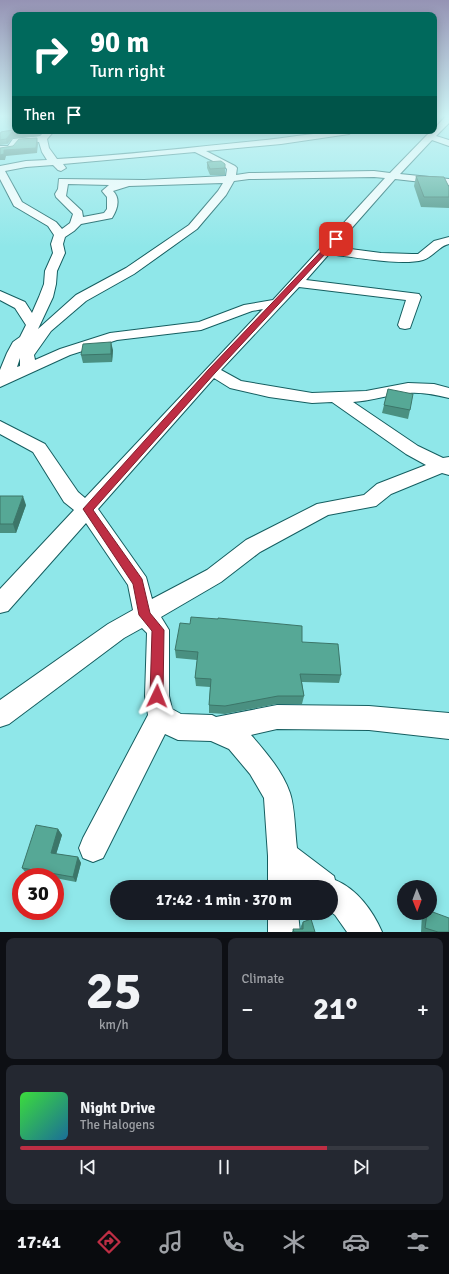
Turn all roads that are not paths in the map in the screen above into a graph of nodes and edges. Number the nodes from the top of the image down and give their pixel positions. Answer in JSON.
{"nodes":[{"id":1,"x":52,"y":159,"type":"edge"},
{"id":2,"x":92,"y":159,"type":"edge"},
{"id":3,"x":214,"y":159,"type":"edge"},
{"id":4,"x":410,"y":159,"type":"edge"},
{"id":5,"x":54,"y":163,"type":"junction"},
{"id":6,"x":0,"y":169,"type":"edge"},
{"id":7,"x":393,"y":176,"type":"junction"},
{"id":8,"x":231,"y":178,"type":"junction"},
{"id":9,"x":87,"y":182,"type":"junction"},
{"id":10,"x":449,"y":182,"type":"edge"},
{"id":11,"x":128,"y":183,"type":"junction"},
{"id":12,"x":77,"y":221,"type":"junction"},
{"id":13,"x":60,"y":235,"type":"junction"},
{"id":14,"x":449,"y":240,"type":"edge"},
{"id":15,"x":327,"y":250,"type":"junction"},
{"id":16,"x":296,"y":283,"type":"junction"},
{"id":17,"x":0,"y":295,"type":"edge"},
{"id":18,"x":277,"y":303,"type":"junction"},
{"id":19,"x":33,"y":325,"type":"junction"},
{"id":20,"x":405,"y":325,"type":"dead end"},
{"id":21,"x":5,"y":363,"type":"edge"},
{"id":22,"x":28,"y":368,"type":"junction"},
{"id":23,"x":212,"y":371,"type":"junction"},
{"id":24,"x":0,"y":381,"type":"edge"},
{"id":25,"x":449,"y":393,"type":"edge"},
{"id":26,"x":335,"y":397,"type":"junction"},
{"id":27,"x":0,"y":427,"type":"edge"},
{"id":28,"x":447,"y":466,"type":"edge"},
{"id":29,"x":87,"y":509,"type":"junction"},
{"id":30,"x":0,"y":604,"type":"edge"},
{"id":31,"x":145,"y":615,"type":"junction"},
{"id":32,"x":0,"y":715,"type":"edge"},
{"id":33,"x":161,"y":716,"type":"junction"},
{"id":34,"x":449,"y":726,"type":"edge"},
{"id":35,"x":216,"y":730,"type":"junction"},
{"id":36,"x":93,"y":848,"type":"dead end"},
{"id":37,"x":283,"y":856,"type":"junction"},
{"id":38,"x":283,"y":880,"type":"edge"},
{"id":39,"x":314,"y":880,"type":"edge"},
{"id":40,"x":338,"y":898,"type":"edge"},
{"id":41,"x":283,"y":920,"type":"edge"},
{"id":42,"x":284,"y":932,"type":"edge"},
{"id":43,"x":366,"y":932,"type":"edge"}],
"edges":[{"from":1,"to":5,"type":"street"},
{"from":2,"to":5,"type":"street"},
{"from":3,"to":8,"type":"street"},
{"from":4,"to":7,"type":"street"},
{"from":5,"to":6,"type":"street"},
{"from":5,"to":9,"type":"street"},
{"from":6,"to":13,"type":"street"},
{"from":7,"to":8,"type":"street"},
{"from":7,"to":10,"type":"street"},
{"from":7,"to":15,"type":"street"},
{"from":8,"to":11,"type":"street"},
{"from":8,"to":22,"type":"street"},
{"from":9,"to":11,"type":"street"},
{"from":9,"to":12,"type":"street"},
{"from":11,"to":12,"type":"street"},
{"from":12,"to":13,"type":"street"},
{"from":13,"to":19,"type":"street"},
{"from":14,"to":15,"type":"street"},
{"from":15,"to":16,"type":"street"},
{"from":16,"to":18,"type":"street"},
{"from":16,"to":20,"type":"street"},
{"from":17,"to":19,"type":"street"},
{"from":18,"to":22,"type":"street"},
{"from":18,"to":23,"type":"street"},
{"from":19,"to":21,"type":"street"},
{"from":21,"to":24,"type":"street"},
{"from":22,"to":24,"type":"street"},
{"from":23,"to":26,"type":"street"},
{"from":23,"to":29,"type":"street"},
{"from":25,"to":26,"type":"street"},
{"from":26,"to":28,"type":"street"},
{"from":27,"to":29,"type":"street"},
{"from":28,"to":31,"type":"street"},
{"from":29,"to":30,"type":"street"},
{"from":29,"to":31,"type":"street"},
{"from":31,"to":32,"type":"street"},
{"from":31,"to":33,"type":"street"},
{"from":33,"to":35,"type":"street"},
{"from":33,"to":36,"type":"street"},
{"from":34,"to":35,"type":"street"},
{"from":35,"to":37,"type":"street"},
{"from":37,"to":38,"type":"street"},
{"from":37,"to":39,"type":"street"},
{"from":40,"to":43,"type":"street"},
{"from":41,"to":42,"type":"street"}]}
